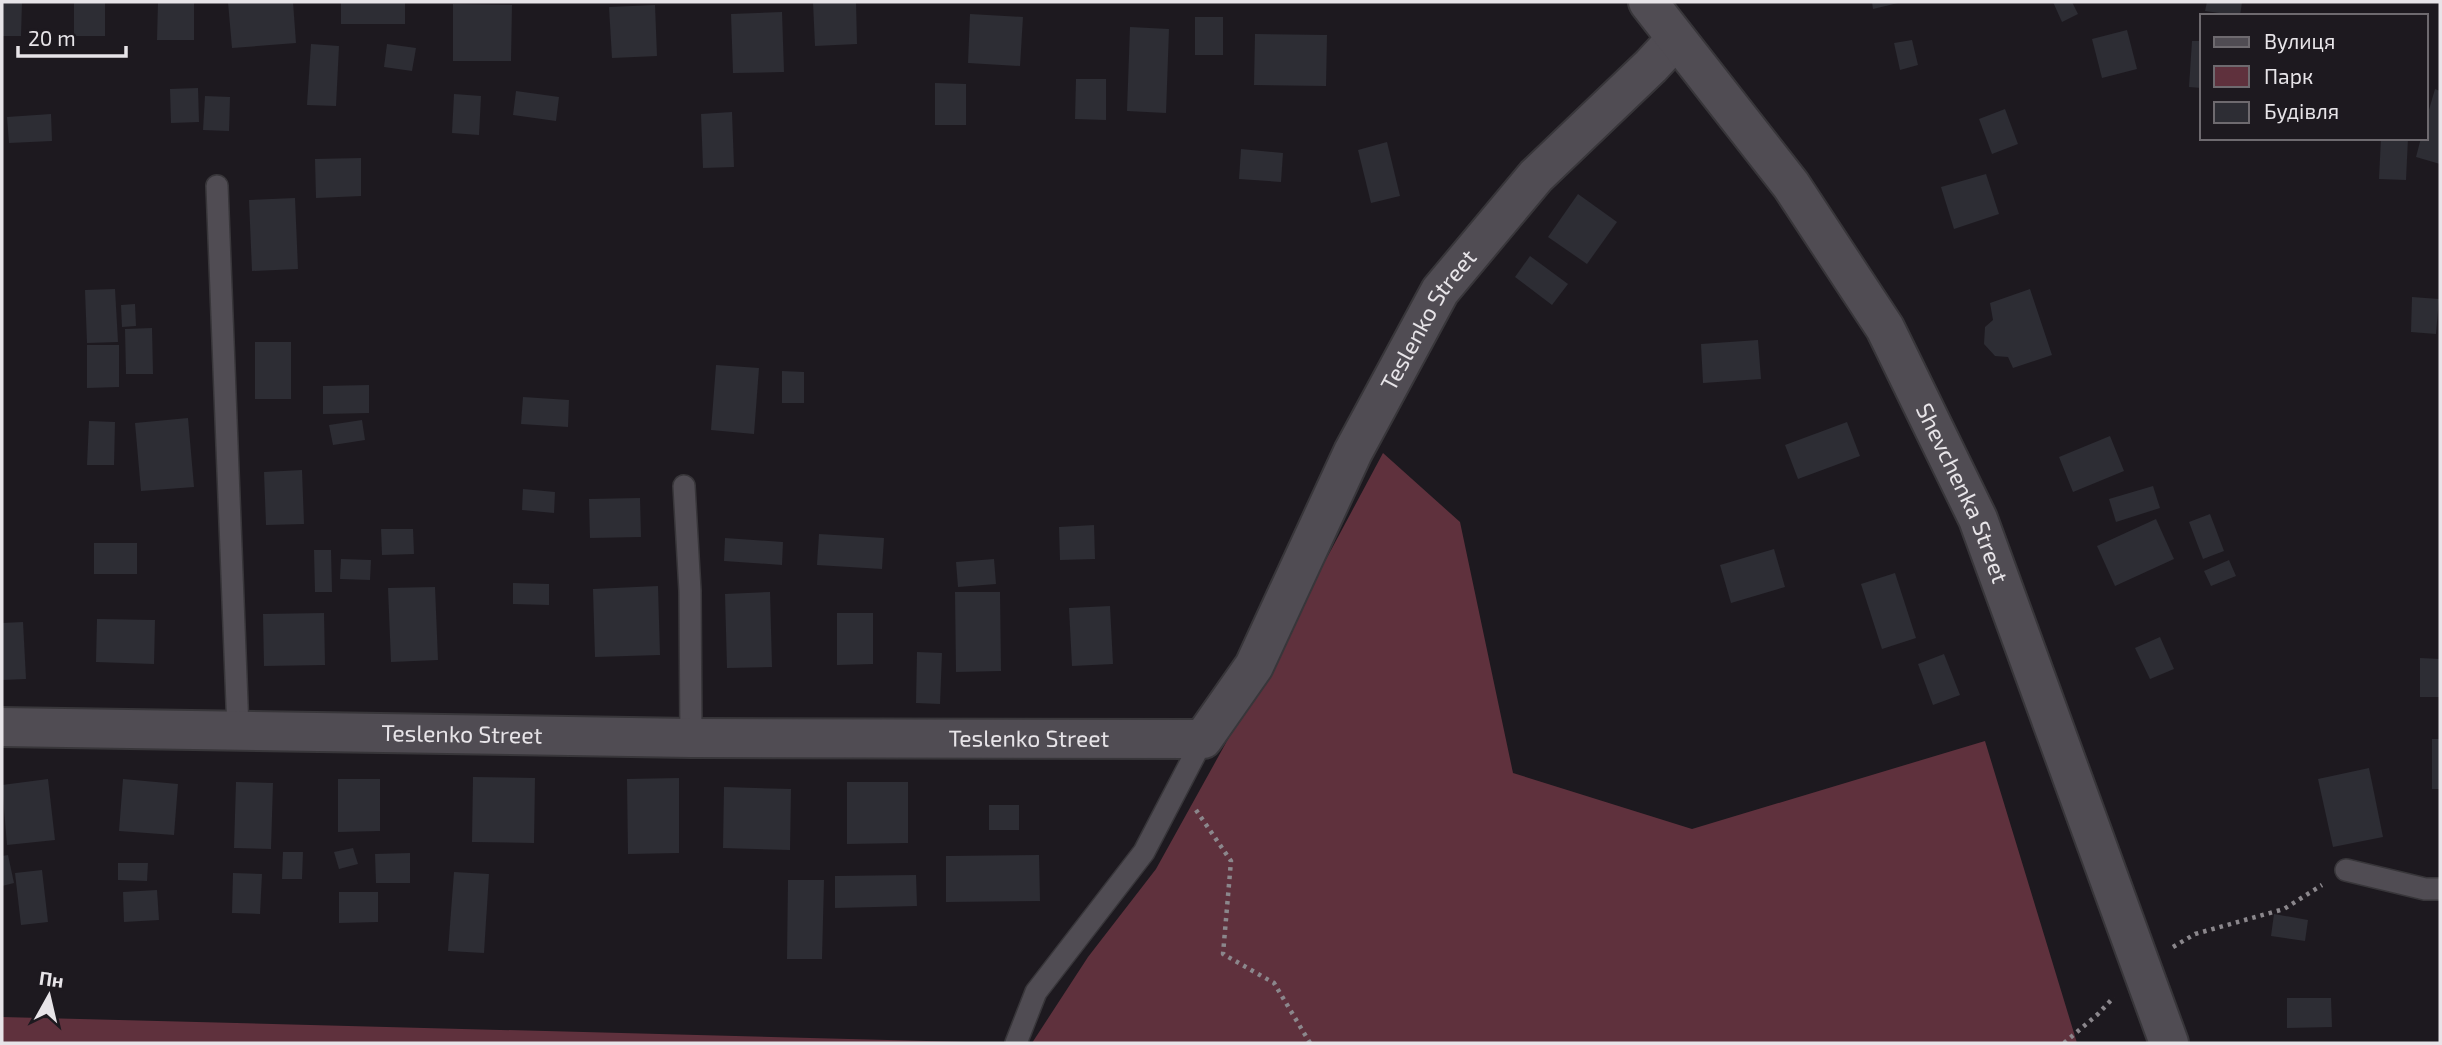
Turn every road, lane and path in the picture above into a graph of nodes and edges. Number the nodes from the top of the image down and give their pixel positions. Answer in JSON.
{"nodes":[{"id":1,"x":1648,"y":2,"type":"edge"},
{"id":2,"x":1676,"y":39,"type":"junction"},
{"id":3,"x":217,"y":186,"type":"dead end"},
{"id":4,"x":684,"y":486,"type":"dead end"},
{"id":5,"x":2,"y":727,"type":"edge"},
{"id":6,"x":238,"y":730,"type":"junction"},
{"id":7,"x":691,"y":738,"type":"junction"},
{"id":8,"x":1203,"y":740,"type":"junction"},
{"id":9,"x":1180,"y":786,"type":"junction"},
{"id":10,"x":2346,"y":870,"type":"joint"},
{"id":11,"x":2440,"y":889,"type":"edge"},
{"id":12,"x":2140,"y":967,"type":"junction"},
{"id":13,"x":1016,"y":1043,"type":"edge"},
{"id":14,"x":1310,"y":1043,"type":"edge"},
{"id":15,"x":2064,"y":1043,"type":"edge"},
{"id":16,"x":2169,"y":1043,"type":"edge"}],
"edges":[{"from":1,"to":2,"type":"street","name":"Shevchenka Street"},
{"from":2,"to":8,"type":"street","name":"Teslenko Street"},
{"from":2,"to":12,"type":"street","name":"Shevchenka Street"},
{"from":3,"to":6,"type":"lane"},
{"from":4,"to":7,"type":"lane"},
{"from":5,"to":6,"type":"street","name":"Teslenko Street"},
{"from":6,"to":7,"type":"street","name":"Teslenko Street"},
{"from":7,"to":8,"type":"street","name":"Teslenko Street"},
{"from":8,"to":9,"type":"lane"},
{"from":9,"to":13,"type":"lane"},
{"from":9,"to":14,"type":"path"},
{"from":10,"to":11,"type":"lane"},
{"from":10,"to":12,"type":"path"},
{"from":12,"to":15,"type":"path"},
{"from":12,"to":16,"type":"street","name":"Shevchenka Street"}]}
